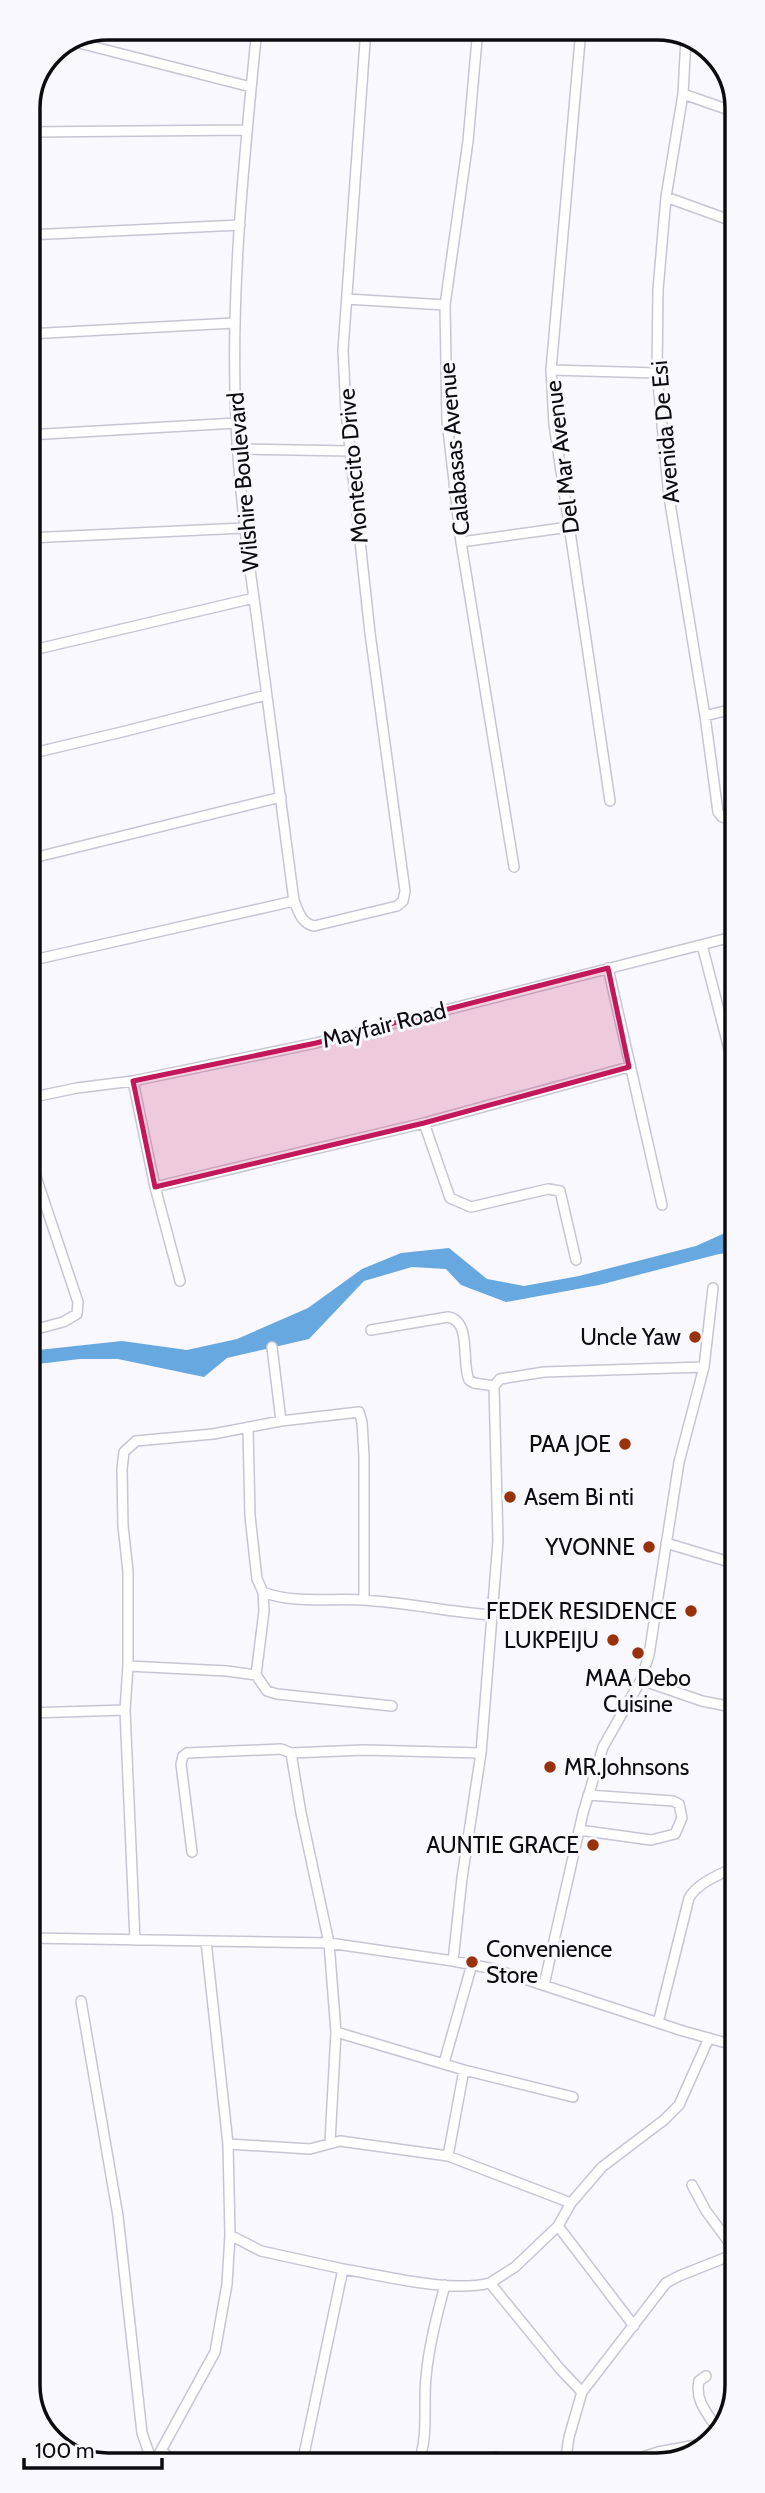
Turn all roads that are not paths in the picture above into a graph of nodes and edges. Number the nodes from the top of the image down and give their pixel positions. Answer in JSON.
{"nodes":[{"id":1,"x":256,"y":40,"type":"edge"},
{"id":2,"x":365,"y":40,"type":"edge"},
{"id":3,"x":477,"y":40,"type":"edge"},
{"id":4,"x":581,"y":40,"type":"edge"},
{"id":5,"x":85,"y":45,"type":"edge"},
{"id":6,"x":685,"y":47,"type":"edge"},
{"id":7,"x":251,"y":87,"type":"junction"},
{"id":8,"x":682,"y":94,"type":"junction"},
{"id":9,"x":725,"y":109,"type":"edge"},
{"id":10,"x":246,"y":130,"type":"junction"},
{"id":11,"x":40,"y":132,"type":"edge"},
{"id":12,"x":666,"y":197,"type":"junction"},
{"id":13,"x":725,"y":218,"type":"edge"},
{"id":14,"x":240,"y":225,"type":"junction"},
{"id":15,"x":40,"y":234,"type":"edge"},
{"id":16,"x":347,"y":299,"type":"junction"},
{"id":17,"x":445,"y":305,"type":"junction"},
{"id":18,"x":234,"y":323,"type":"junction"},
{"id":19,"x":40,"y":333,"type":"edge"},
{"id":20,"x":551,"y":370,"type":"junction"},
{"id":21,"x":657,"y":373,"type":"junction"},
{"id":22,"x":236,"y":423,"type":"junction"},
{"id":23,"x":40,"y":434,"type":"edge"},
{"id":24,"x":237,"y":449,"type":"junction"},
{"id":25,"x":349,"y":451,"type":"junction"},
{"id":26,"x":569,"y":527,"type":"junction"},
{"id":27,"x":244,"y":528,"type":"junction"},
{"id":28,"x":40,"y":537,"type":"edge"},
{"id":29,"x":461,"y":542,"type":"junction"},
{"id":30,"x":254,"y":598,"type":"junction"},
{"id":31,"x":40,"y":648,"type":"edge"},
{"id":32,"x":266,"y":695,"type":"junction"},
{"id":33,"x":725,"y":711,"type":"edge"},
{"id":34,"x":705,"y":716,"type":"junction"},
{"id":35,"x":40,"y":752,"type":"edge"},
{"id":36,"x":281,"y":797,"type":"junction"},
{"id":37,"x":610,"y":801,"type":"dead end"},
{"id":38,"x":725,"y":816,"type":"edge"},
{"id":39,"x":40,"y":856,"type":"edge"},
{"id":40,"x":514,"y":867,"type":"dead end"},
{"id":41,"x":294,"y":901,"type":"junction"},
{"id":42,"x":725,"y":939,"type":"edge"},
{"id":43,"x":702,"y":944,"type":"junction"},
{"id":44,"x":40,"y":959,"type":"edge"},
{"id":45,"x":608,"y":968,"type":"junction"},
{"id":46,"x":725,"y":1026,"type":"edge"},
{"id":47,"x":629,"y":1067,"type":"junction"},
{"id":48,"x":133,"y":1081,"type":"junction"},
{"id":49,"x":40,"y":1096,"type":"edge"},
{"id":50,"x":424,"y":1123,"type":"junction"},
{"id":51,"x":155,"y":1187,"type":"junction"},
{"id":52,"x":40,"y":1189,"type":"edge"},
{"id":53,"x":662,"y":1205,"type":"dead end"},
{"id":54,"x":576,"y":1259,"type":"dead end"},
{"id":55,"x":180,"y":1281,"type":"dead end"},
{"id":56,"x":713,"y":1288,"type":"dead end"},
{"id":57,"x":40,"y":1328,"type":"edge"},
{"id":58,"x":371,"y":1330,"type":"dead end"},
{"id":59,"x":272,"y":1347,"type":"dead end"},
{"id":60,"x":704,"y":1367,"type":"junction"},
{"id":61,"x":494,"y":1386,"type":"junction"},
{"id":62,"x":281,"y":1421,"type":"junction"},
{"id":63,"x":248,"y":1427,"type":"junction"},
{"id":64,"x":666,"y":1543,"type":"junction"},
{"id":65,"x":725,"y":1561,"type":"edge"},
{"id":66,"x":264,"y":1592,"type":"junction"},
{"id":67,"x":280,"y":1598,"type":"junction"},
{"id":68,"x":364,"y":1600,"type":"junction"},
{"id":69,"x":264,"y":1611,"type":"junction"},
{"id":70,"x":492,"y":1615,"type":"junction"},
{"id":71,"x":128,"y":1666,"type":"junction"},
{"id":72,"x":256,"y":1675,"type":"junction"},
{"id":73,"x":641,"y":1679,"type":"junction"},
{"id":74,"x":725,"y":1705,"type":"edge"},
{"id":75,"x":392,"y":1706,"type":"dead end"},
{"id":76,"x":125,"y":1710,"type":"junction"},
{"id":77,"x":40,"y":1713,"type":"edge"},
{"id":78,"x":291,"y":1753,"type":"junction"},
{"id":79,"x":481,"y":1753,"type":"junction"},
{"id":80,"x":588,"y":1795,"type":"junction"},
{"id":81,"x":579,"y":1830,"type":"junction"},
{"id":82,"x":192,"y":1852,"type":"dead end"},
{"id":83,"x":725,"y":1873,"type":"edge"},
{"id":84,"x":40,"y":1938,"type":"edge"},
{"id":85,"x":135,"y":1940,"type":"junction"},
{"id":86,"x":206,"y":1941,"type":"junction"},
{"id":87,"x":329,"y":1943,"type":"junction"},
{"id":88,"x":453,"y":1961,"type":"junction"},
{"id":89,"x":472,"y":1965,"type":"junction"},
{"id":90,"x":544,"y":1985,"type":"junction"},
{"id":91,"x":81,"y":2000,"type":"dead end"},
{"id":92,"x":658,"y":2023,"type":"junction"},
{"id":93,"x":336,"y":2032,"type":"junction"},
{"id":94,"x":709,"y":2038,"type":"junction"},
{"id":95,"x":725,"y":2043,"type":"edge"},
{"id":96,"x":444,"y":2063,"type":"junction"},
{"id":97,"x":464,"y":2070,"type":"junction"},
{"id":98,"x":573,"y":2097,"type":"dead end"},
{"id":99,"x":330,"y":2141,"type":"junction"},
{"id":100,"x":228,"y":2144,"type":"junction"},
{"id":101,"x":448,"y":2157,"type":"junction"},
{"id":102,"x":692,"y":2185,"type":"dead end"},
{"id":103,"x":571,"y":2203,"type":"junction"},
{"id":104,"x":558,"y":2226,"type":"junction"},
{"id":105,"x":230,"y":2235,"type":"junction"},
{"id":106,"x":725,"y":2237,"type":"edge"},
{"id":107,"x":725,"y":2258,"type":"edge"},
{"id":108,"x":343,"y":2269,"type":"junction"},
{"id":109,"x":491,"y":2283,"type":"junction"},
{"id":110,"x":445,"y":2285,"type":"junction"},
{"id":111,"x":634,"y":2326,"type":"junction"},
{"id":112,"x":706,"y":2376,"type":"dead end"},
{"id":113,"x":582,"y":2392,"type":"junction"},
{"id":114,"x":713,"y":2424,"type":"edge"},
{"id":115,"x":682,"y":2448,"type":"edge"},
{"id":116,"x":161,"y":2450,"type":"junction"},
{"id":117,"x":149,"y":2453,"type":"edge"},
{"id":118,"x":159,"y":2453,"type":"edge"},
{"id":119,"x":164,"y":2453,"type":"edge"},
{"id":120,"x":304,"y":2453,"type":"edge"},
{"id":121,"x":421,"y":2453,"type":"edge"},
{"id":122,"x":567,"y":2453,"type":"edge"},
{"id":123,"x":655,"y":2453,"type":"edge"}],
"edges":[{"from":1,"to":7,"type":"street","name":"Wilshire Boulevard"},
{"from":2,"to":16,"type":"street","name":"Montecito Drive"},
{"from":3,"to":17,"type":"street","name":"Calabasas Avenue"},
{"from":4,"to":20,"type":"street","name":"Del Mar Avenue"},
{"from":5,"to":7,"type":"street"},
{"from":6,"to":8,"type":"street","name":"Avenida De Esi"},
{"from":7,"to":10,"type":"street","name":"Wilshire Boulevard"},
{"from":8,"to":9,"type":"street"},
{"from":8,"to":12,"type":"street","name":"Avenida De Esi"},
{"from":10,"to":11,"type":"street"},
{"from":10,"to":14,"type":"street","name":"Wilshire Boulevard"},
{"from":12,"to":13,"type":"street"},
{"from":12,"to":21,"type":"street","name":"Avenida De Esi"},
{"from":14,"to":15,"type":"street"},
{"from":14,"to":18,"type":"street","name":"Wilshire Boulevard"},
{"from":16,"to":17,"type":"street"},
{"from":16,"to":25,"type":"street","name":"Montecito Drive"},
{"from":17,"to":29,"type":"street","name":"Calabasas Avenue"},
{"from":18,"to":19,"type":"street"},
{"from":18,"to":22,"type":"street","name":"Wilshire Boulevard"},
{"from":20,"to":21,"type":"street"},
{"from":20,"to":26,"type":"street","name":"Del Mar Avenue"},
{"from":21,"to":34,"type":"street","name":"Avenida De Esi"},
{"from":22,"to":23,"type":"street"},
{"from":22,"to":24,"type":"street","name":"Wilshire Boulevard"},
{"from":24,"to":25,"type":"street"},
{"from":24,"to":27,"type":"street","name":"Wilshire Boulevard"},
{"from":25,"to":41,"type":"street","name":"Montecito Drive"},
{"from":26,"to":29,"type":"street"},
{"from":26,"to":37,"type":"street","name":"Del Mar Avenue"},
{"from":27,"to":28,"type":"street"},
{"from":27,"to":30,"type":"street","name":"Wilshire Boulevard"},
{"from":29,"to":40,"type":"street","name":"Calabasas Avenue"},
{"from":30,"to":31,"type":"street"},
{"from":30,"to":32,"type":"street","name":"Wilshire Boulevard"},
{"from":32,"to":35,"type":"street"},
{"from":32,"to":36,"type":"street","name":"Wilshire Boulevard"},
{"from":33,"to":34,"type":"street"},
{"from":34,"to":38,"type":"street","name":"Avenida De Esi"},
{"from":36,"to":39,"type":"street"},
{"from":36,"to":41,"type":"street","name":"Wilshire Boulevard"},
{"from":41,"to":44,"type":"street"},
{"from":42,"to":43,"type":"street","name":"Mayfair Road"},
{"from":43,"to":45,"type":"street","name":"Mayfair Road"},
{"from":43,"to":46,"type":"street"},
{"from":45,"to":47,"type":"street"},
{"from":45,"to":48,"type":"street","name":"Mayfair Road"},
{"from":47,"to":50,"type":"street"},
{"from":47,"to":53,"type":"street"},
{"from":48,"to":49,"type":"street","name":"Mayfair Road"},
{"from":48,"to":51,"type":"street"},
{"from":50,"to":51,"type":"street"},
{"from":50,"to":54,"type":"street"},
{"from":51,"to":55,"type":"street"},
{"from":52,"to":57,"type":"street"},
{"from":56,"to":60,"type":"street"},
{"from":58,"to":61,"type":"street"},
{"from":59,"to":62,"type":"street"},
{"from":60,"to":61,"type":"street"},
{"from":60,"to":64,"type":"street"},
{"from":61,"to":70,"type":"street"},
{"from":62,"to":63,"type":"street"},
{"from":62,"to":68,"type":"street"},
{"from":63,"to":66,"type":"street"},
{"from":63,"to":71,"type":"street"},
{"from":64,"to":65,"type":"street"},
{"from":64,"to":73,"type":"street"},
{"from":66,"to":67,"type":"street"},
{"from":66,"to":69,"type":"street"},
{"from":67,"to":68,"type":"street"},
{"from":67,"to":69,"type":"street"},
{"from":68,"to":70,"type":"street"},
{"from":69,"to":72,"type":"street"},
{"from":70,"to":79,"type":"street"},
{"from":71,"to":72,"type":"street"},
{"from":71,"to":76,"type":"street"},
{"from":72,"to":75,"type":"street"},
{"from":73,"to":74,"type":"street"},
{"from":73,"to":80,"type":"street"},
{"from":76,"to":77,"type":"street"},
{"from":76,"to":85,"type":"street"},
{"from":78,"to":79,"type":"street"},
{"from":78,"to":82,"type":"street"},
{"from":78,"to":87,"type":"street"},
{"from":79,"to":88,"type":"street"},
{"from":80,"to":81,"type":"street"},
{"from":80,"to":81,"type":"street"},
{"from":81,"to":90,"type":"street"},
{"from":83,"to":92,"type":"street"},
{"from":84,"to":85,"type":"street"},
{"from":85,"to":86,"type":"street"},
{"from":86,"to":87,"type":"street"},
{"from":86,"to":100,"type":"street"},
{"from":87,"to":88,"type":"street"},
{"from":87,"to":93,"type":"street"},
{"from":88,"to":89,"type":"street"},
{"from":89,"to":90,"type":"street"},
{"from":89,"to":96,"type":"street"},
{"from":90,"to":92,"type":"street"},
{"from":91,"to":117,"type":"street"},
{"from":92,"to":94,"type":"street"},
{"from":93,"to":96,"type":"street"},
{"from":93,"to":99,"type":"street"},
{"from":94,"to":95,"type":"street"},
{"from":94,"to":103,"type":"street"},
{"from":96,"to":97,"type":"street"},
{"from":97,"to":98,"type":"street"},
{"from":97,"to":101,"type":"street"},
{"from":99,"to":100,"type":"street"},
{"from":99,"to":101,"type":"street"},
{"from":100,"to":105,"type":"street"},
{"from":101,"to":103,"type":"street"},
{"from":102,"to":106,"type":"street"},
{"from":103,"to":104,"type":"street"},
{"from":104,"to":109,"type":"street"},
{"from":104,"to":111,"type":"street"},
{"from":105,"to":108,"type":"street"},
{"from":105,"to":116,"type":"street"},
{"from":107,"to":111,"type":"street"},
{"from":108,"to":110,"type":"street"},
{"from":108,"to":120,"type":"street"},
{"from":109,"to":110,"type":"street"},
{"from":109,"to":113,"type":"street"},
{"from":110,"to":121,"type":"street"},
{"from":111,"to":113,"type":"street"},
{"from":112,"to":114,"type":"street"},
{"from":113,"to":122,"type":"street"},
{"from":115,"to":123,"type":"street"},
{"from":116,"to":118,"type":"street"},
{"from":116,"to":119,"type":"street"}]}
